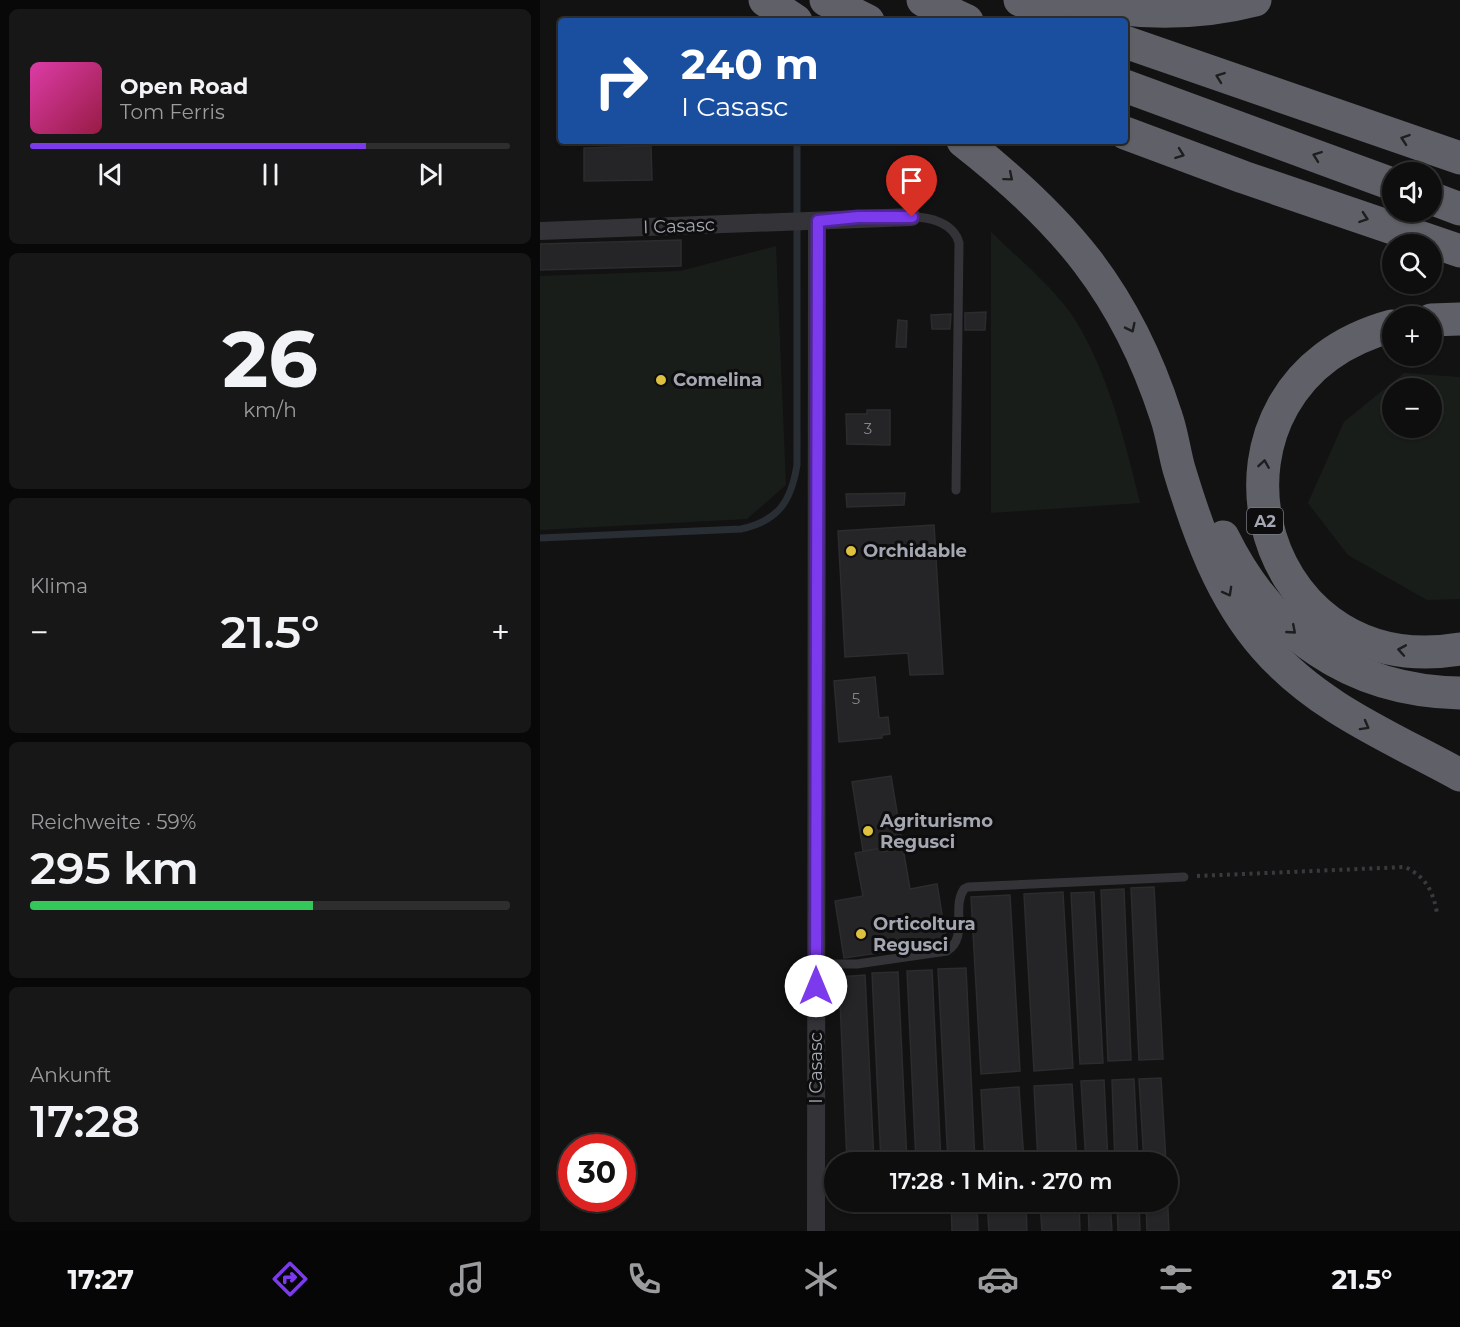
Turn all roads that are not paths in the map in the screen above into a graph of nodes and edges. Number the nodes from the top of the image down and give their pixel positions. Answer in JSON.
{"nodes":[{"id":1,"x":765,"y":0,"type":"edge"},
{"id":2,"x":826,"y":0,"type":"edge"},
{"id":3,"x":922,"y":0,"type":"edge"},
{"id":4,"x":1020,"y":0,"type":"edge"},
{"id":5,"x":1074,"y":0,"type":"edge"},
{"id":6,"x":1255,"y":0,"type":"edge"},
{"id":7,"x":792,"y":18,"type":"edge"},
{"id":8,"x":862,"y":18,"type":"edge"},
{"id":9,"x":961,"y":18,"type":"edge"},
{"id":10,"x":1065,"y":18,"type":"edge"},
{"id":11,"x":1128,"y":43,"type":"edge"},
{"id":12,"x":1128,"y":88,"type":"edge"},
{"id":13,"x":1128,"y":135,"type":"edge"},
{"id":14,"x":967,"y":144,"type":"edge"},
{"id":15,"x":1460,"y":158,"type":"edge"},
{"id":16,"x":1382,"y":180,"type":"edge"},
{"id":17,"x":1442,"y":202,"type":"edge"},
{"id":18,"x":1460,"y":209,"type":"edge"},
{"id":19,"x":912,"y":217,"type":"joint"},
{"id":20,"x":814,"y":222,"type":"junction"},
{"id":21,"x":540,"y":231,"type":"edge"},
{"id":22,"x":1460,"y":251,"type":"edge"},
{"id":23,"x":1460,"y":319,"type":"edge"},
{"id":24,"x":1442,"y":320,"type":"edge"},
{"id":25,"x":1382,"y":329,"type":"edge"},
{"id":26,"x":1167,"y":419,"type":"junction"},
{"id":27,"x":956,"y":490,"type":"dead end"},
{"id":28,"x":1460,"y":649,"type":"edge"},
{"id":29,"x":1460,"y":693,"type":"edge"},
{"id":30,"x":1460,"y":776,"type":"edge"},
{"id":31,"x":1184,"y":877,"type":"road end"},
{"id":32,"x":816,"y":964,"type":"junction"},
{"id":33,"x":816,"y":1231,"type":"edge"}],
"edges":[{"from":1,"to":7,"type":"highway"},
{"from":2,"to":8,"type":"highway"},
{"from":3,"to":9,"type":"highway"},
{"from":4,"to":10,"type":"highway"},
{"from":5,"to":6,"type":"highway"},
{"from":15,"to":11,"type":"highway","one_way":true},
{"from":16,"to":12,"type":"highway","one_way":true},
{"from":13,"to":22,"type":"highway","one_way":true},
{"from":14,"to":26,"type":"highway","number":"A2","one_way":true},
{"from":17,"to":18,"type":"highway"},
{"from":19,"to":20,"type":"street","name":"I Casasc"},
{"from":19,"to":27,"type":"lane"},
{"from":20,"to":21,"type":"street","name":"I Casasc"},
{"from":20,"to":32,"type":"street","name":"I Casasc"},
{"from":23,"to":24,"type":"highway"},
{"from":28,"to":25,"type":"highway","number":"A2","one_way":true},
{"from":26,"to":29,"type":"highway","number":"A2","one_way":true},
{"from":26,"to":30,"type":"highway","number":"A2","one_way":true},
{"from":31,"to":32,"type":"lane"},
{"from":32,"to":33,"type":"street","name":"I Casasc"}]}
